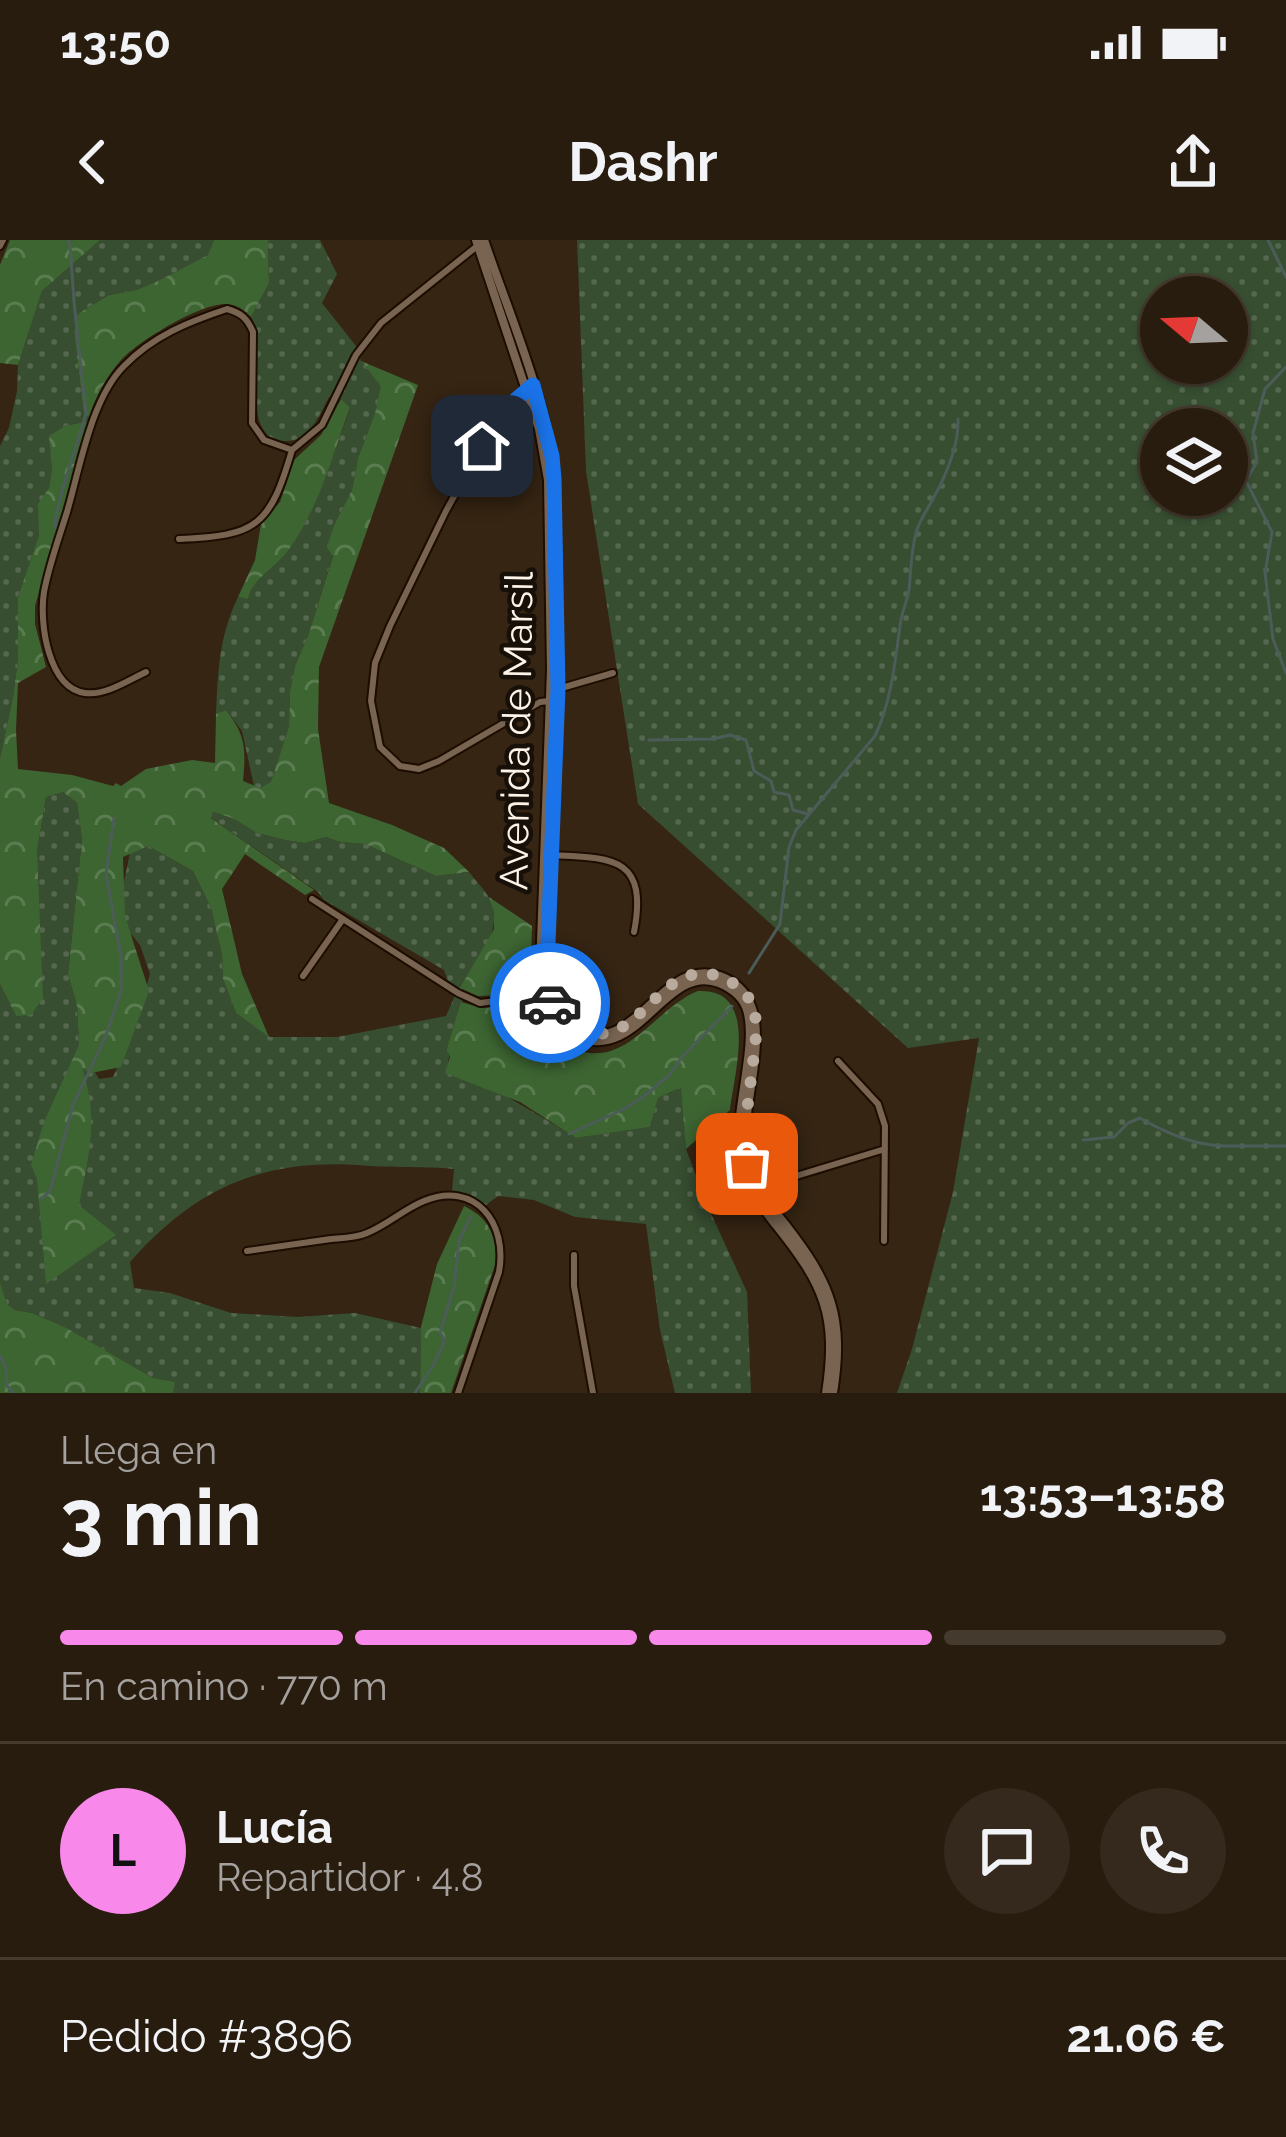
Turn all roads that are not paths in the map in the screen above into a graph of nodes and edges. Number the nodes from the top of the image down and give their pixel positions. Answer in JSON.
{"nodes":[{"id":1,"x":481,"y":242,"type":"edge"},
{"id":2,"x":530,"y":387,"type":"junction"},
{"id":3,"x":292,"y":450,"type":"junction"},
{"id":4,"x":179,"y":539,"type":"dead end"},
{"id":5,"x":146,"y":672,"type":"dead end"},
{"id":6,"x":613,"y":673,"type":"dead end"},
{"id":7,"x":558,"y":689,"type":"junction"},
{"id":8,"x":550,"y":701,"type":"junction"},
{"id":9,"x":549,"y":855,"type":"junction"},
{"id":10,"x":312,"y":899,"type":"dead end"},
{"id":11,"x":343,"y":919,"type":"junction"},
{"id":12,"x":634,"y":932,"type":"dead end"},
{"id":13,"x":303,"y":976,"type":"dead end"},
{"id":14,"x":543,"y":995,"type":"junction"},
{"id":15,"x":838,"y":1061,"type":"dead end"},
{"id":16,"x":885,"y":1149,"type":"junction"},
{"id":17,"x":754,"y":1189,"type":"junction"},
{"id":18,"x":884,"y":1241,"type":"dead end"},
{"id":19,"x":247,"y":1251,"type":"dead end"},
{"id":20,"x":574,"y":1255,"type":"dead end"},
{"id":21,"x":458,"y":1393,"type":"edge"},
{"id":22,"x":593,"y":1393,"type":"edge"},
{"id":23,"x":829,"y":1393,"type":"edge"}],
"edges":[{"from":1,"to":2,"type":"street","name":"Avenida de Marsil"},
{"from":1,"to":3,"type":"street"},
{"from":2,"to":7,"type":"street","name":"Avenida de Marsil"},
{"from":2,"to":8,"type":"street","name":"Avenida de Marsil"},
{"from":2,"to":8,"type":"street"},
{"from":3,"to":4,"type":"street"},
{"from":3,"to":5,"type":"street"},
{"from":6,"to":7,"type":"street"},
{"from":7,"to":9,"type":"street","name":"Avenida de Marsil"},
{"from":8,"to":9,"type":"street","name":"Avenida de Marsil"},
{"from":9,"to":12,"type":"street"},
{"from":9,"to":14,"type":"street","name":"Avenida de Marsil"},
{"from":10,"to":11,"type":"street"},
{"from":11,"to":13,"type":"street"},
{"from":11,"to":14,"type":"street"},
{"from":14,"to":17,"type":"street"},
{"from":15,"to":16,"type":"street"},
{"from":16,"to":17,"type":"street"},
{"from":16,"to":18,"type":"street"},
{"from":17,"to":23,"type":"street"},
{"from":19,"to":21,"type":"street"},
{"from":20,"to":22,"type":"street"}]}
